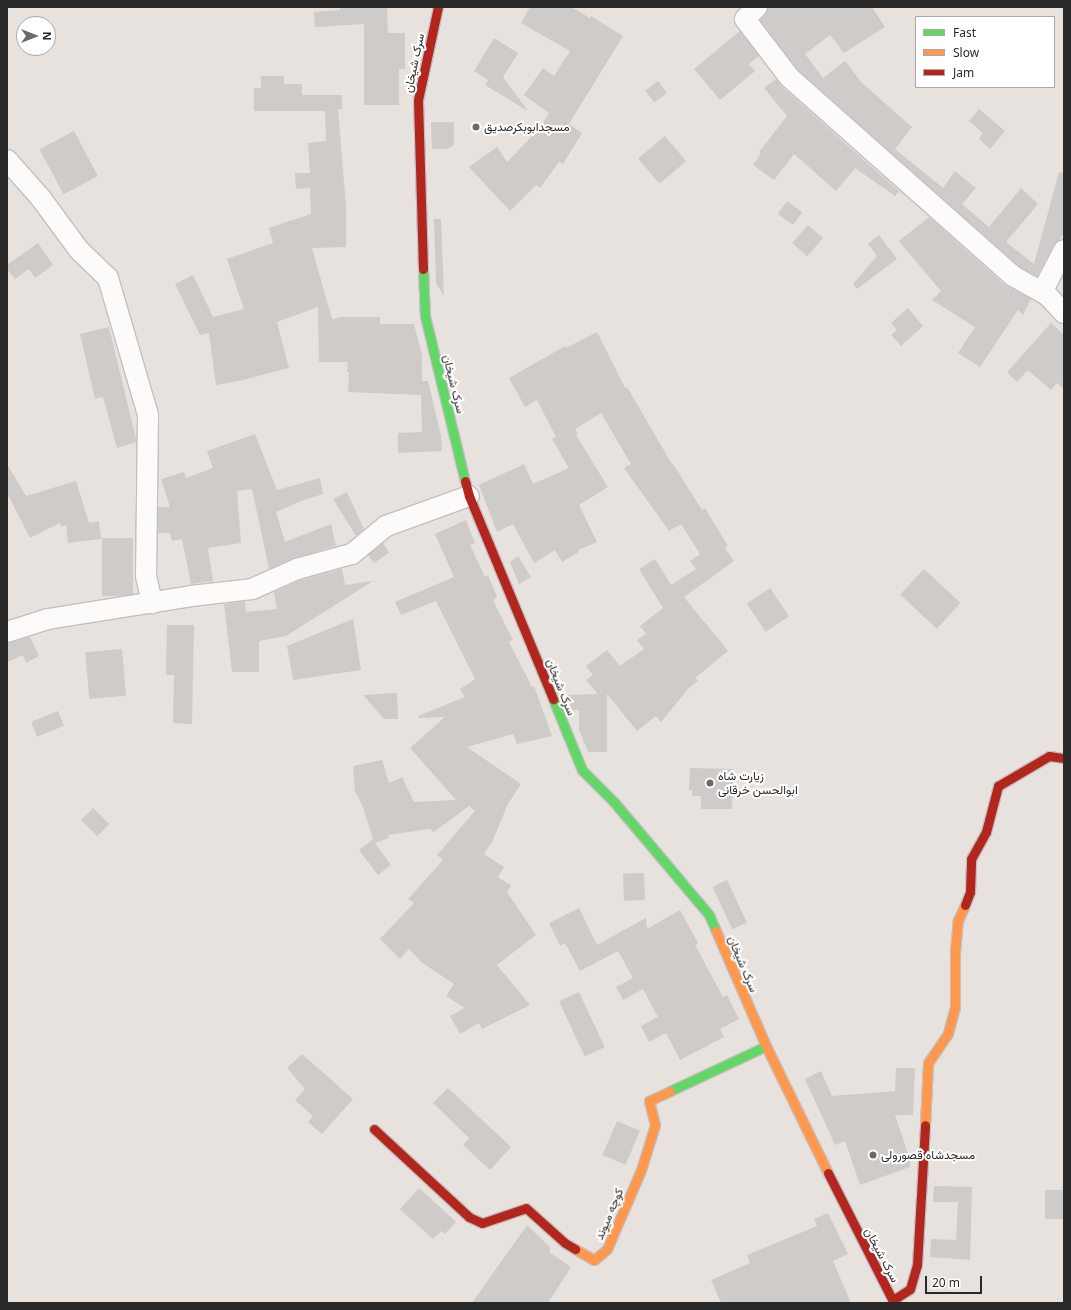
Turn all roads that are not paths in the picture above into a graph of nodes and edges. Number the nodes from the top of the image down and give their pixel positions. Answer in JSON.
{"nodes":[{"id":1,"x":438,"y":7,"type":"edge"},
{"id":2,"x":757,"y":7,"type":"edge"},
{"id":3,"x":7,"y":160,"type":"edge"},
{"id":4,"x":1064,"y":250,"type":"edge"},
{"id":5,"x":1042,"y":292,"type":"junction"},
{"id":6,"x":1064,"y":313,"type":"edge"},
{"id":7,"x":469,"y":496,"type":"junction"},
{"id":8,"x":152,"y":603,"type":"junction"},
{"id":9,"x":7,"y":632,"type":"edge"},
{"id":10,"x":1064,"y":758,"type":"edge"},
{"id":11,"x":766,"y":1046,"type":"junction"},
{"id":12,"x":374,"y":1128,"type":"dead end"},
{"id":13,"x":894,"y":1302,"type":"edge"}],
"edges":[{"from":1,"to":7,"type":"street","name":"سرک شیخان"},
{"from":2,"to":5,"type":"street"},
{"from":3,"to":8,"type":"street"},
{"from":4,"to":5,"type":"street"},
{"from":5,"to":6,"type":"street"},
{"from":7,"to":8,"type":"street"},
{"from":7,"to":11,"type":"street","name":"سرک شیخان"},
{"from":8,"to":9,"type":"street"},
{"from":10,"to":13,"type":"street"},
{"from":11,"to":12,"type":"street","name":"کوچه میوند"},
{"from":11,"to":13,"type":"street","name":"سرک شیخان"}]}
